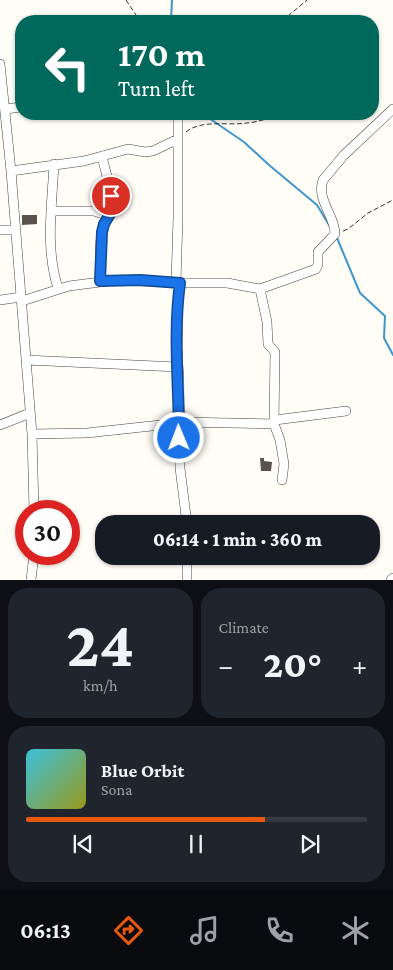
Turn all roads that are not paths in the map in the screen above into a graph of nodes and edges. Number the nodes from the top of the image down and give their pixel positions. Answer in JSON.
{"nodes":[{"id":1,"x":0,"y":64,"type":"edge"},
{"id":2,"x":15,"y":108,"type":"edge"},
{"id":3,"x":5,"y":109,"type":"junction"},
{"id":4,"x":393,"y":109,"type":"edge"},
{"id":5,"x":178,"y":120,"type":"edge"},
{"id":6,"x":3,"y":121,"type":"edge"},
{"id":7,"x":178,"y":139,"type":"junction"},
{"id":8,"x":102,"y":156,"type":"junction"},
{"id":9,"x":54,"y":164,"type":"junction"},
{"id":10,"x":11,"y":171,"type":"junction"},
{"id":11,"x":51,"y":211,"type":"junction"},
{"id":12,"x":108,"y":216,"type":"junction"},
{"id":13,"x":0,"y":230,"type":"edge"},
{"id":14,"x":16,"y":230,"type":"junction"},
{"id":15,"x":100,"y":281,"type":"junction"},
{"id":16,"x":178,"y":282,"type":"junction"},
{"id":17,"x":58,"y":288,"type":"junction"},
{"id":18,"x":260,"y":288,"type":"junction"},
{"id":19,"x":21,"y":299,"type":"junction"},
{"id":20,"x":0,"y":300,"type":"edge"},
{"id":21,"x":26,"y":360,"type":"junction"},
{"id":22,"x":178,"y":368,"type":"junction"},
{"id":23,"x":346,"y":411,"type":"dead end"},
{"id":24,"x":30,"y":413,"type":"junction"},
{"id":25,"x":179,"y":422,"type":"junction"},
{"id":26,"x":274,"y":422,"type":"junction"},
{"id":27,"x":0,"y":425,"type":"edge"},
{"id":28,"x":32,"y":434,"type":"junction"},
{"id":29,"x":282,"y":480,"type":"dead end"},
{"id":30,"x":34,"y":500,"type":"edge"},
{"id":31,"x":186,"y":515,"type":"edge"},
{"id":32,"x":33,"y":565,"type":"edge"},
{"id":33,"x":187,"y":565,"type":"edge"},
{"id":34,"x":32,"y":580,"type":"edge"},
{"id":35,"x":187,"y":580,"type":"edge"}],
"edges":[{"from":1,"to":3,"type":"street"},
{"from":2,"to":3,"type":"street"},
{"from":3,"to":6,"type":"street"},
{"from":4,"to":18,"type":"street"},
{"from":5,"to":7,"type":"street"},
{"from":6,"to":10,"type":"street"},
{"from":7,"to":8,"type":"street"},
{"from":7,"to":16,"type":"street"},
{"from":8,"to":9,"type":"street"},
{"from":8,"to":12,"type":"street"},
{"from":9,"to":10,"type":"street"},
{"from":9,"to":11,"type":"street"},
{"from":10,"to":14,"type":"street"},
{"from":11,"to":12,"type":"street"},
{"from":11,"to":17,"type":"street"},
{"from":12,"to":15,"type":"street"},
{"from":13,"to":14,"type":"street"},
{"from":14,"to":19,"type":"street"},
{"from":15,"to":16,"type":"street"},
{"from":15,"to":17,"type":"street"},
{"from":16,"to":18,"type":"street"},
{"from":16,"to":22,"type":"street"},
{"from":17,"to":19,"type":"street"},
{"from":18,"to":26,"type":"street"},
{"from":19,"to":20,"type":"street"},
{"from":19,"to":21,"type":"street"},
{"from":21,"to":22,"type":"street"},
{"from":21,"to":24,"type":"street"},
{"from":22,"to":25,"type":"street"},
{"from":23,"to":26,"type":"street"},
{"from":24,"to":27,"type":"street"},
{"from":24,"to":28,"type":"street"},
{"from":25,"to":26,"type":"street"},
{"from":25,"to":28,"type":"street"},
{"from":25,"to":31,"type":"street"},
{"from":26,"to":29,"type":"street"},
{"from":28,"to":30,"type":"street"},
{"from":32,"to":34,"type":"street"},
{"from":33,"to":35,"type":"street"}]}
